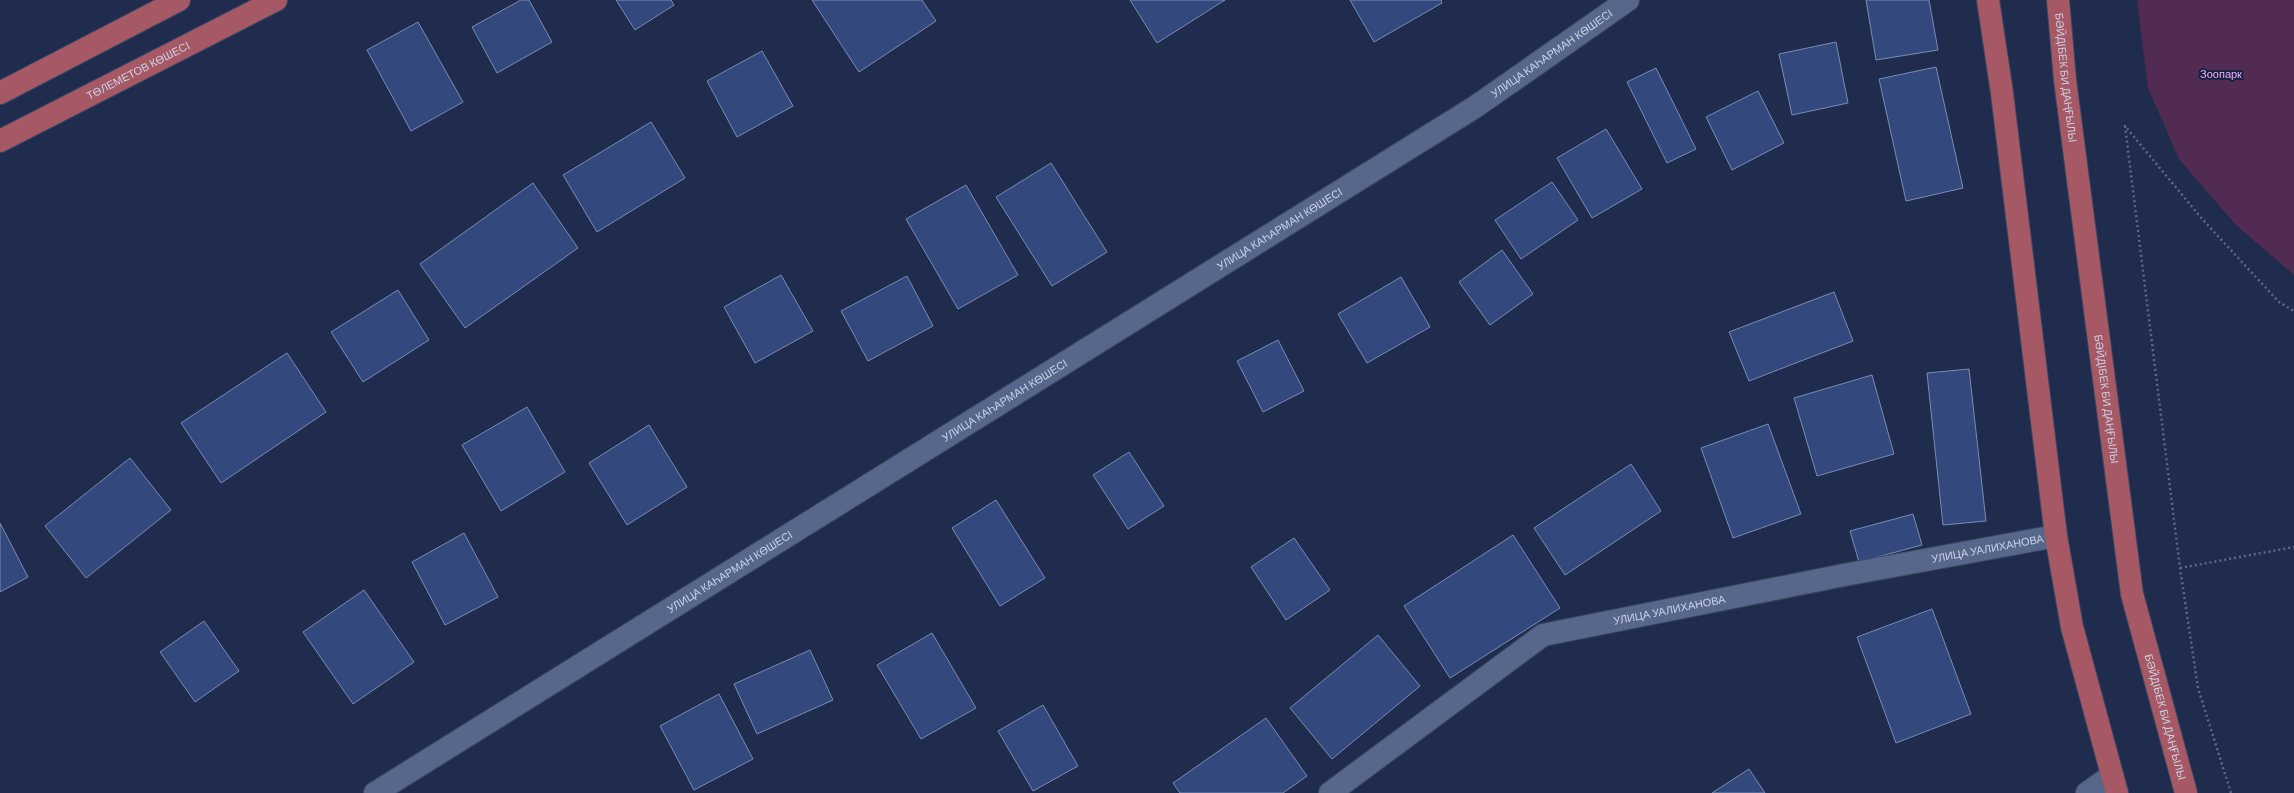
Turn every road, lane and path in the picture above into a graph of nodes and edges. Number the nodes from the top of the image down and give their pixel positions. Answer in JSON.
{"nodes":[{"id":1,"x":179,"y":0,"type":"edge"},
{"id":2,"x":276,"y":0,"type":"edge"},
{"id":3,"x":1628,"y":0,"type":"edge"},
{"id":4,"x":1988,"y":0,"type":"edge"},
{"id":5,"x":2058,"y":0,"type":"edge"},
{"id":6,"x":0,"y":93,"type":"edge"},
{"id":7,"x":0,"y":140,"type":"edge"},
{"id":8,"x":2294,"y":311,"type":"edge"},
{"id":9,"x":2056,"y":536,"type":"junction"},
{"id":10,"x":2294,"y":547,"type":"edge"},
{"id":11,"x":2180,"y":568,"type":"junction"},
{"id":12,"x":2114,"y":785,"type":"edge"},
{"id":13,"x":375,"y":793,"type":"edge"},
{"id":14,"x":1330,"y":793,"type":"edge"},
{"id":15,"x":2087,"y":793,"type":"edge"},
{"id":16,"x":2186,"y":793,"type":"edge"},
{"id":17,"x":2231,"y":793,"type":"edge"}],
"edges":[{"from":1,"to":6,"type":"main road"},
{"from":2,"to":7,"type":"main road","name":"ТӨЛЕМЕТОВ КӨШЕСІ"},
{"from":3,"to":13,"type":"street","name":"УЛИЦА КАҺАРМАН КӨШЕСІ"},
{"from":4,"to":9,"type":"main road"},
{"from":5,"to":16,"type":"main road","name":"БӘЙДІБЕК БИ ДАҢҒЫЛЫ"},
{"from":8,"to":11,"type":"path"},
{"from":9,"to":12,"type":"main road"},
{"from":9,"to":14,"type":"street","name":"УЛИЦА УАЛИХАНОВА"},
{"from":10,"to":11,"type":"path"},
{"from":11,"to":17,"type":"path"},
{"from":12,"to":15,"type":"street"}]}
